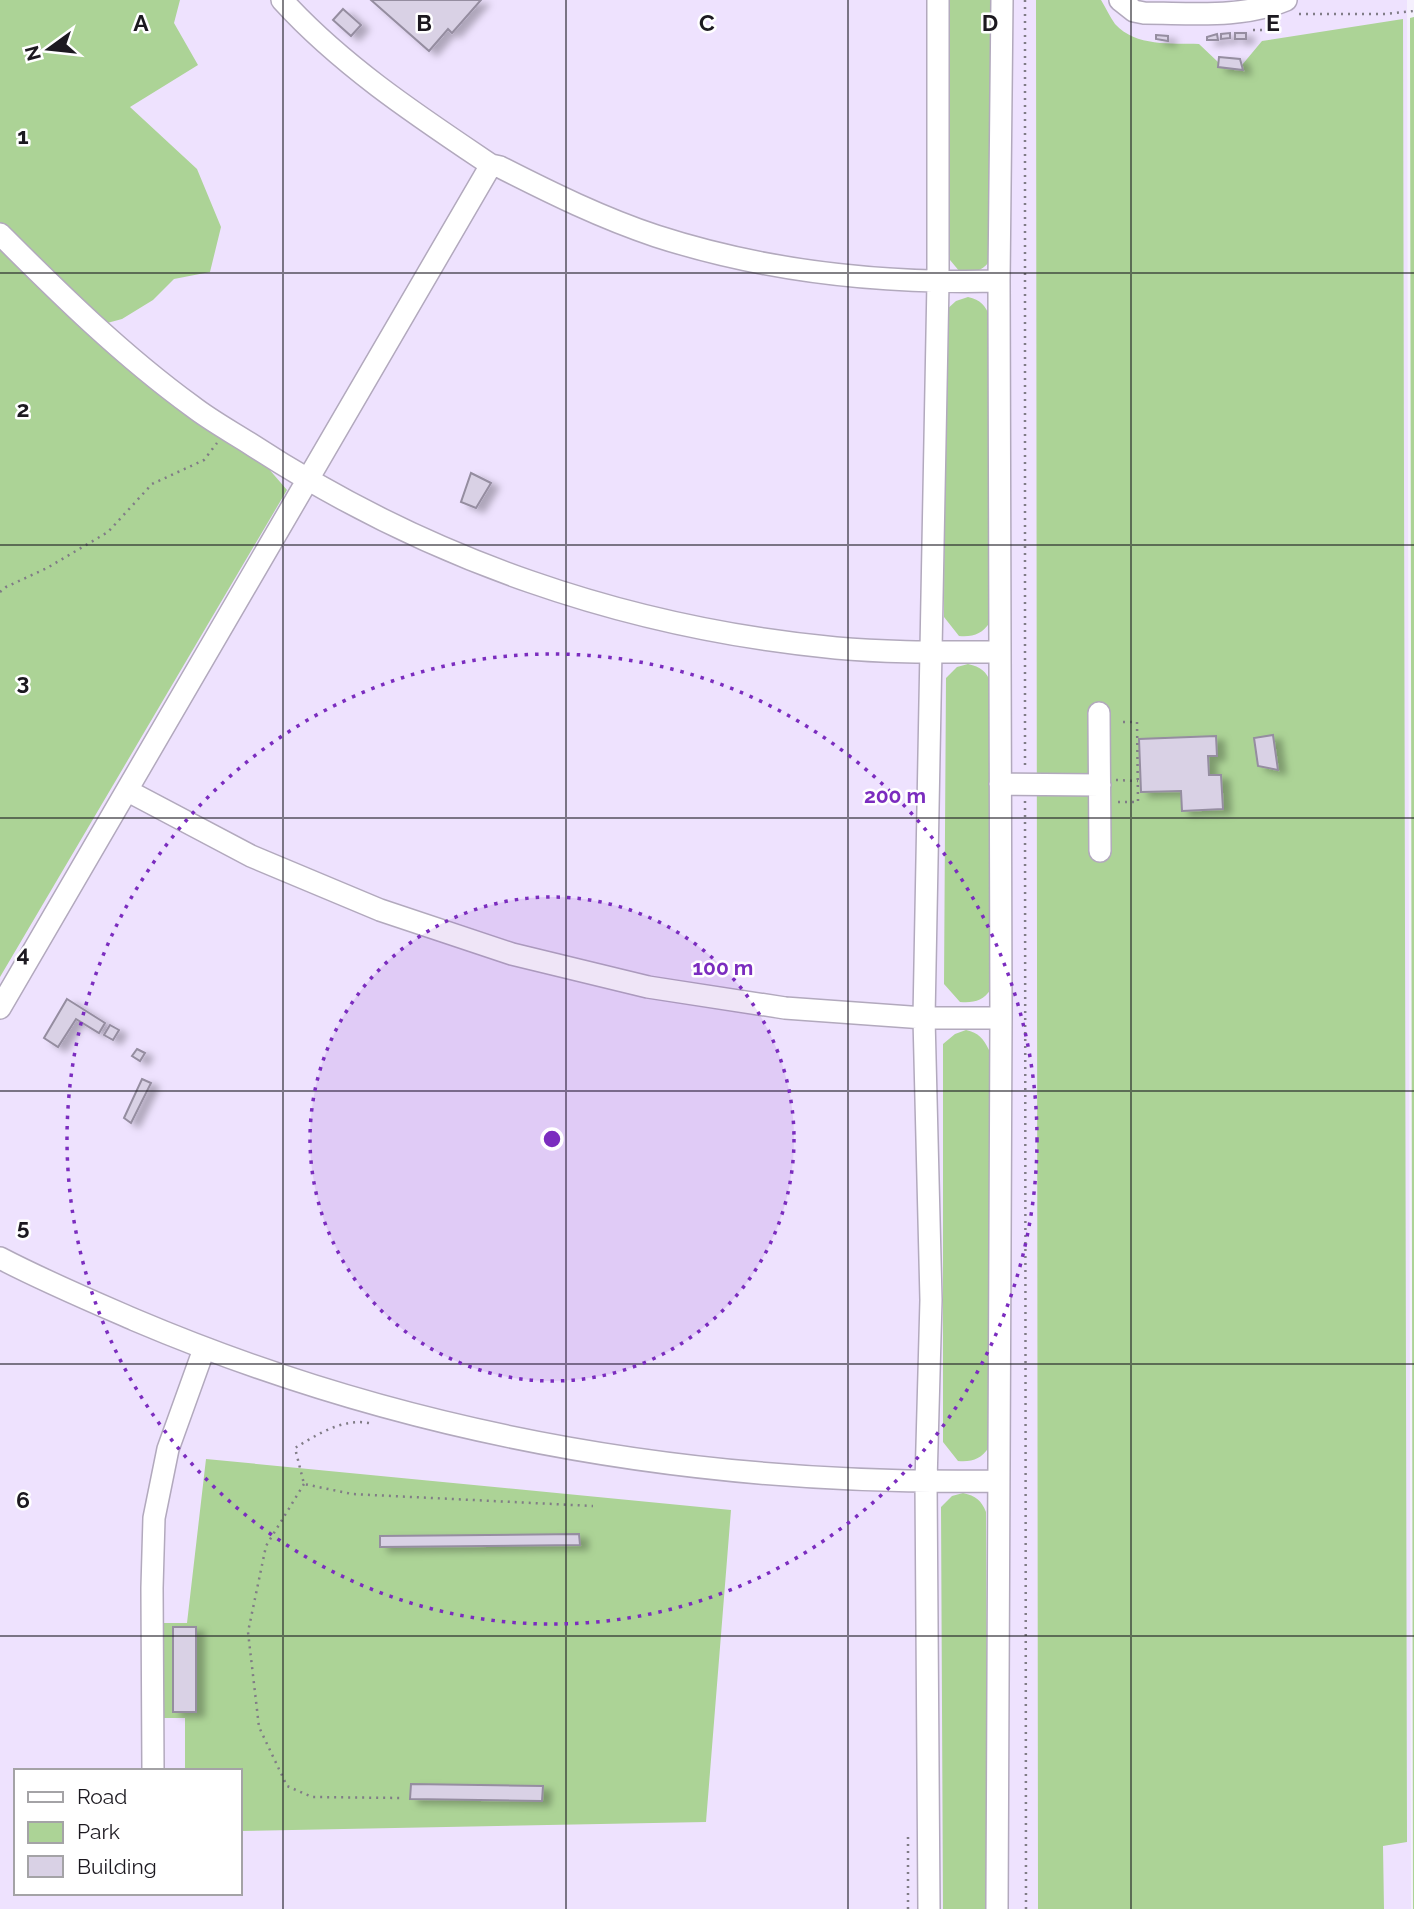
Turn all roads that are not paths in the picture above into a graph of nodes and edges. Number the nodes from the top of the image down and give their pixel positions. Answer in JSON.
{"nodes":[{"id":1,"x":282,"y":0,"type":"edge"},
{"id":2,"x":938,"y":0,"type":"edge"},
{"id":3,"x":1002,"y":0,"type":"edge"},
{"id":4,"x":1120,"y":0,"type":"edge"},
{"id":5,"x":1286,"y":0,"type":"edge"},
{"id":6,"x":491,"y":165,"type":"junction"},
{"id":7,"x":0,"y":234,"type":"edge"},
{"id":8,"x":999,"y":281,"type":"junction"},
{"id":9,"x":938,"y":282,"type":"junction"},
{"id":10,"x":307,"y":481,"type":"junction"},
{"id":11,"x":931,"y":652,"type":"junction"},
{"id":12,"x":999,"y":652,"type":"junction"},
{"id":13,"x":1100,"y":718,"type":"road end"},
{"id":14,"x":1000,"y":784,"type":"junction"},
{"id":15,"x":128,"y":791,"type":"junction"},
{"id":16,"x":1100,"y":794,"type":"junction"},
{"id":17,"x":1100,"y":851,"type":"dead end"},
{"id":18,"x":0,"y":1008,"type":"edge"},
{"id":19,"x":924,"y":1018,"type":"junction"},
{"id":20,"x":1001,"y":1018,"type":"junction"},
{"id":21,"x":0,"y":1258,"type":"edge"},
{"id":22,"x":204,"y":1349,"type":"junction"},
{"id":23,"x":998,"y":1481,"type":"junction"},
{"id":24,"x":926,"y":1482,"type":"junction"},
{"id":25,"x":153,"y":1769,"type":"edge"},
{"id":26,"x":929,"y":1909,"type":"edge"},
{"id":27,"x":997,"y":1909,"type":"edge"}],
"edges":[{"from":1,"to":6,"type":"street"},
{"from":2,"to":9,"type":"street"},
{"from":3,"to":8,"type":"street"},
{"from":4,"to":5,"type":"street"},
{"from":6,"to":9,"type":"street"},
{"from":6,"to":10,"type":"street"},
{"from":7,"to":10,"type":"street"},
{"from":8,"to":9,"type":"street"},
{"from":8,"to":12,"type":"street"},
{"from":9,"to":11,"type":"street"},
{"from":10,"to":11,"type":"street"},
{"from":10,"to":15,"type":"street"},
{"from":11,"to":12,"type":"street"},
{"from":11,"to":19,"type":"street"},
{"from":12,"to":14,"type":"street"},
{"from":13,"to":16,"type":"street"},
{"from":14,"to":16,"type":"street"},
{"from":14,"to":20,"type":"street"},
{"from":15,"to":18,"type":"street"},
{"from":15,"to":19,"type":"street"},
{"from":16,"to":17,"type":"street"},
{"from":19,"to":20,"type":"street"},
{"from":19,"to":24,"type":"street"},
{"from":20,"to":23,"type":"street"},
{"from":21,"to":22,"type":"street"},
{"from":22,"to":24,"type":"street"},
{"from":22,"to":25,"type":"street"},
{"from":23,"to":24,"type":"street"},
{"from":23,"to":27,"type":"street"},
{"from":24,"to":26,"type":"street"}]}
